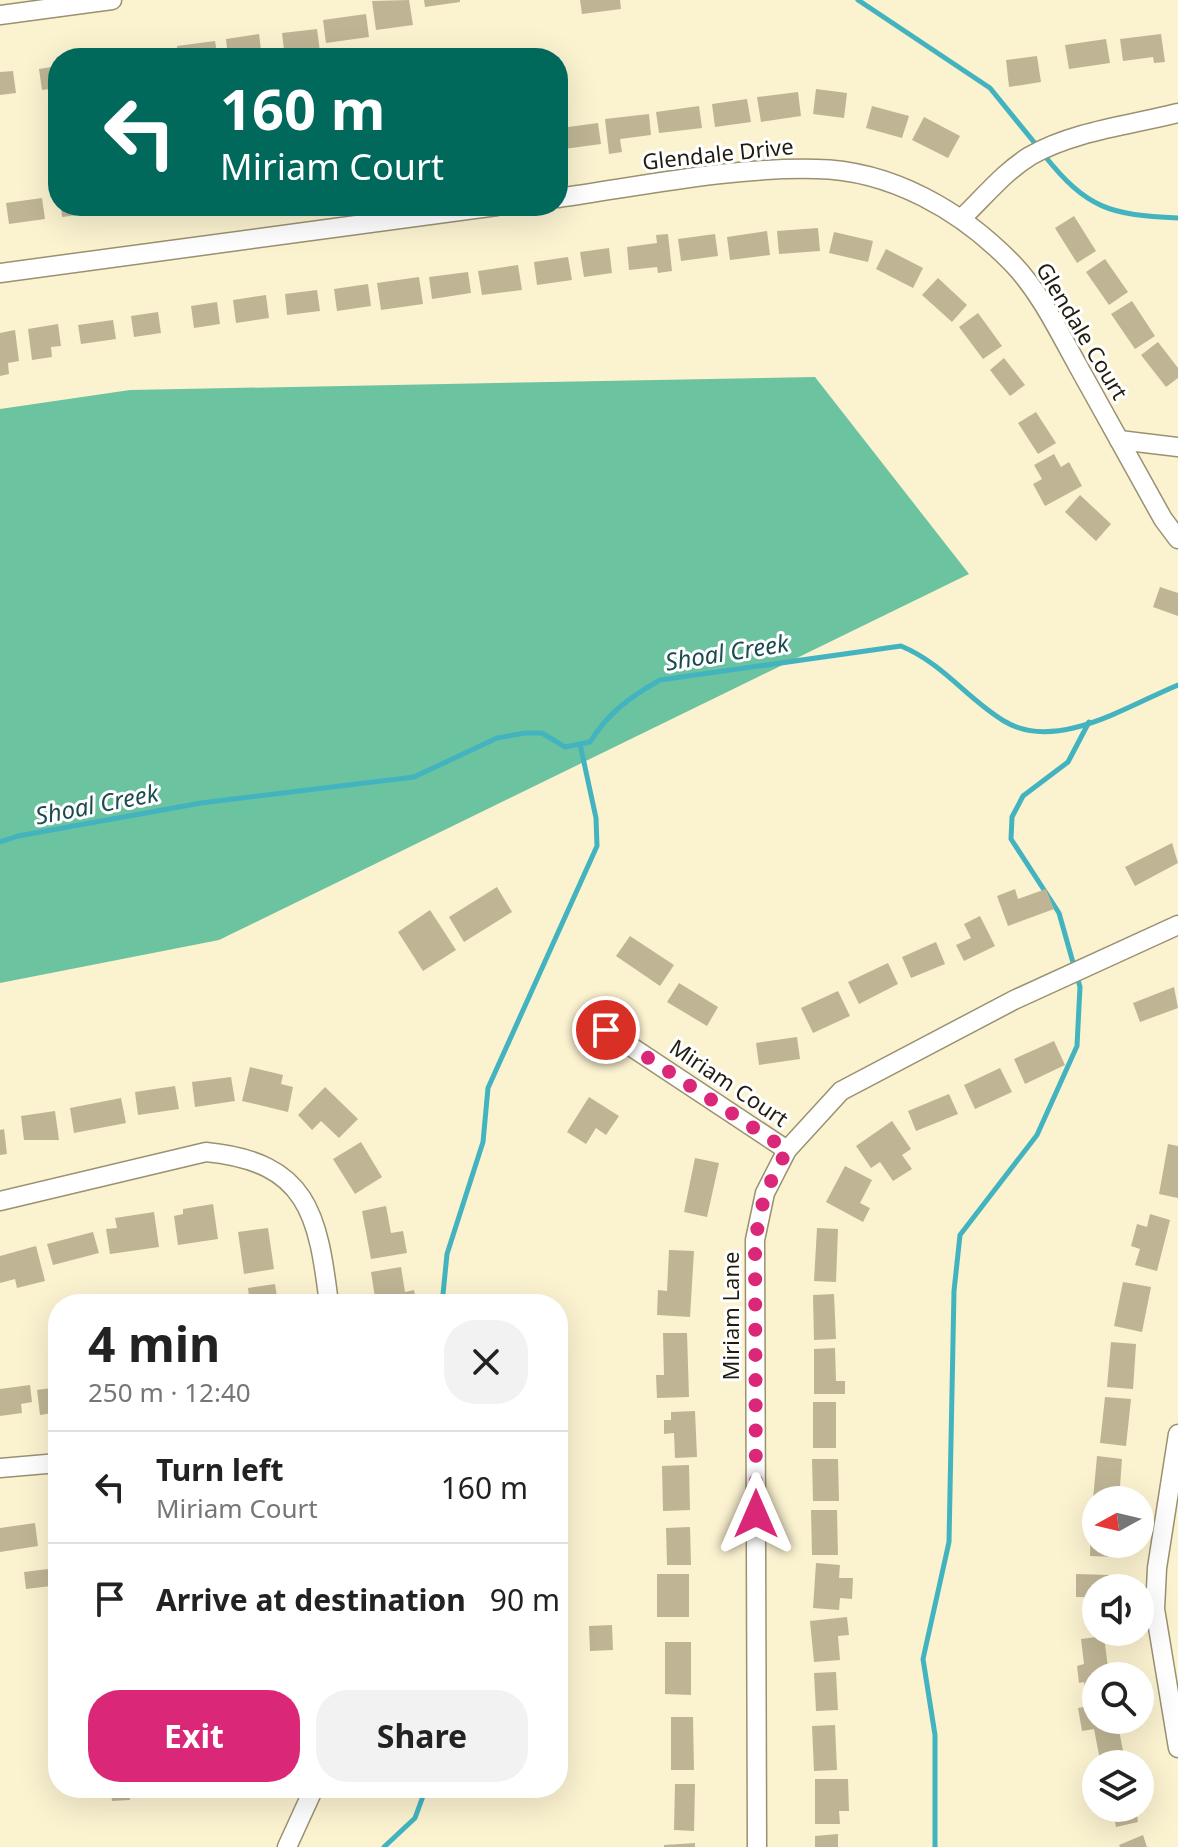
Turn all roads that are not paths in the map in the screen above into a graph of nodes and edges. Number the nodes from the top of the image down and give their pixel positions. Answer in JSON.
{"nodes":[{"id":1,"x":112,"y":0,"type":"edge"},
{"id":2,"x":0,"y":15,"type":"edge"},
{"id":3,"x":1178,"y":113,"type":"edge"},
{"id":4,"x":568,"y":197,"type":"edge"},
{"id":5,"x":423,"y":216,"type":"edge"},
{"id":6,"x":962,"y":218,"type":"junction"},
{"id":7,"x":0,"y":273,"type":"edge"},
{"id":8,"x":1119,"y":440,"type":"junction"},
{"id":9,"x":1178,"y":447,"type":"edge"},
{"id":10,"x":1178,"y":539,"type":"edge"},
{"id":11,"x":1178,"y":925,"type":"edge"},
{"id":12,"x":606,"y":1030,"type":"dead end"},
{"id":13,"x":787,"y":1150,"type":"junction"},
{"id":14,"x":0,"y":1201,"type":"edge"},
{"id":15,"x":327,"y":1294,"type":"edge"},
{"id":16,"x":1178,"y":1434,"type":"edge"},
{"id":17,"x":48,"y":1464,"type":"edge"},
{"id":18,"x":0,"y":1468,"type":"edge"},
{"id":19,"x":1178,"y":1748,"type":"edge"},
{"id":20,"x":309,"y":1798,"type":"edge"},
{"id":21,"x":287,"y":1847,"type":"edge"},
{"id":22,"x":757,"y":1847,"type":"edge"}],
"edges":[{"from":1,"to":2,"type":"street"},
{"from":3,"to":6,"type":"street"},
{"from":4,"to":6,"type":"street","name":"Glendale Drive"},
{"from":5,"to":7,"type":"street"},
{"from":6,"to":8,"type":"street","name":"Glendale Court"},
{"from":8,"to":9,"type":"street"},
{"from":8,"to":10,"type":"street","name":"Glendale Court"},
{"from":11,"to":13,"type":"street","name":"Miriam Lane"},
{"from":12,"to":13,"type":"street","name":"Miriam Court"},
{"from":13,"to":22,"type":"street","name":"Miriam Lane"},
{"from":14,"to":15,"type":"street"},
{"from":16,"to":19,"type":"street"},
{"from":17,"to":18,"type":"street"},
{"from":20,"to":21,"type":"street"}]}
